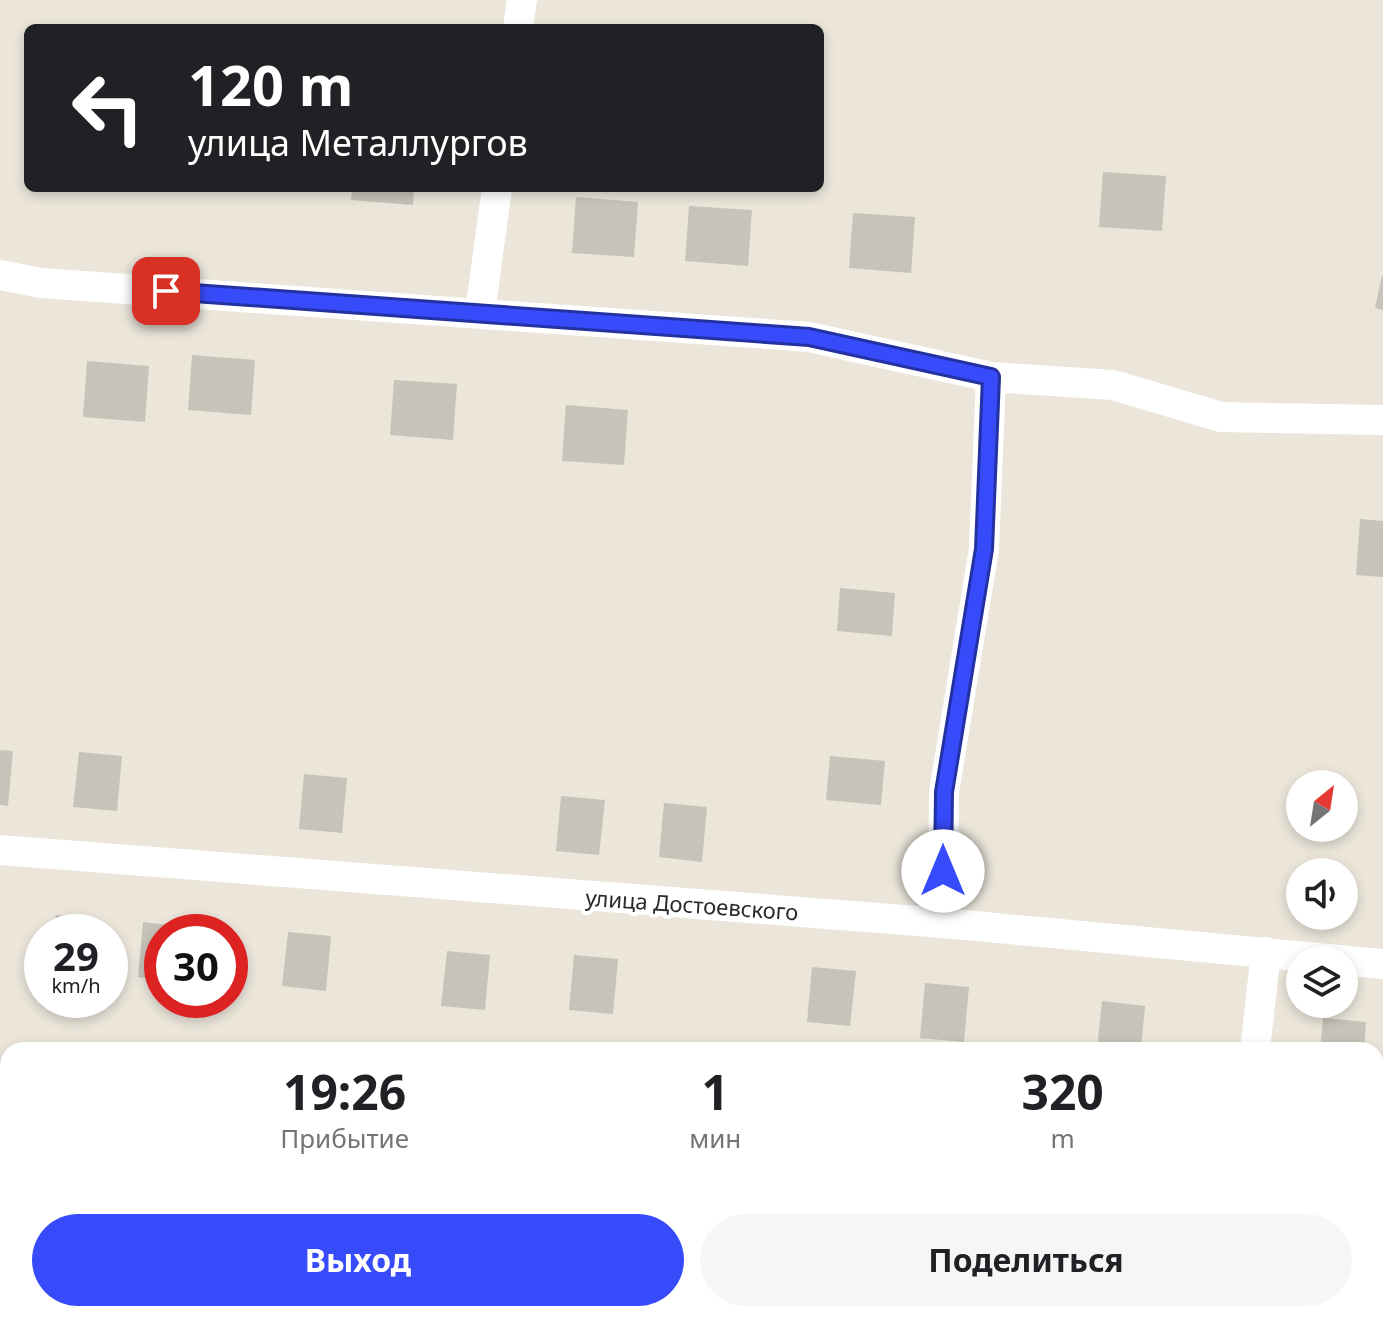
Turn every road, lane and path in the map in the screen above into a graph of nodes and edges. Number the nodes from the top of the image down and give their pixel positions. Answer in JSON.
{"nodes":[{"id":1,"x":522,"y":0,"type":"edge"},
{"id":2,"x":519,"y":24,"type":"edge"},
{"id":3,"x":496,"y":192,"type":"edge"},
{"id":4,"x":0,"y":275,"type":"edge"},
{"id":5,"x":480,"y":313,"type":"junction"},
{"id":6,"x":991,"y":377,"type":"junction"},
{"id":7,"x":1383,"y":420,"type":"edge"},
{"id":8,"x":0,"y":850,"type":"edge"},
{"id":9,"x":943,"y":923,"type":"junction"},
{"id":10,"x":1266,"y":952,"type":"junction"},
{"id":11,"x":1383,"y":964,"type":"edge"},
{"id":12,"x":1256,"y":1042,"type":"edge"}],
"edges":[{"from":1,"to":2,"type":"street"},
{"from":3,"to":5,"type":"street"},
{"from":4,"to":5,"type":"street"},
{"from":5,"to":6,"type":"street"},
{"from":6,"to":7,"type":"street"},
{"from":6,"to":9,"type":"street"},
{"from":8,"to":9,"type":"street","name":"улица Достоевского"},
{"from":9,"to":10,"type":"street","name":"улица Достоевского"},
{"from":10,"to":11,"type":"street","name":"улица Достоевского"},
{"from":10,"to":12,"type":"street"}]}
